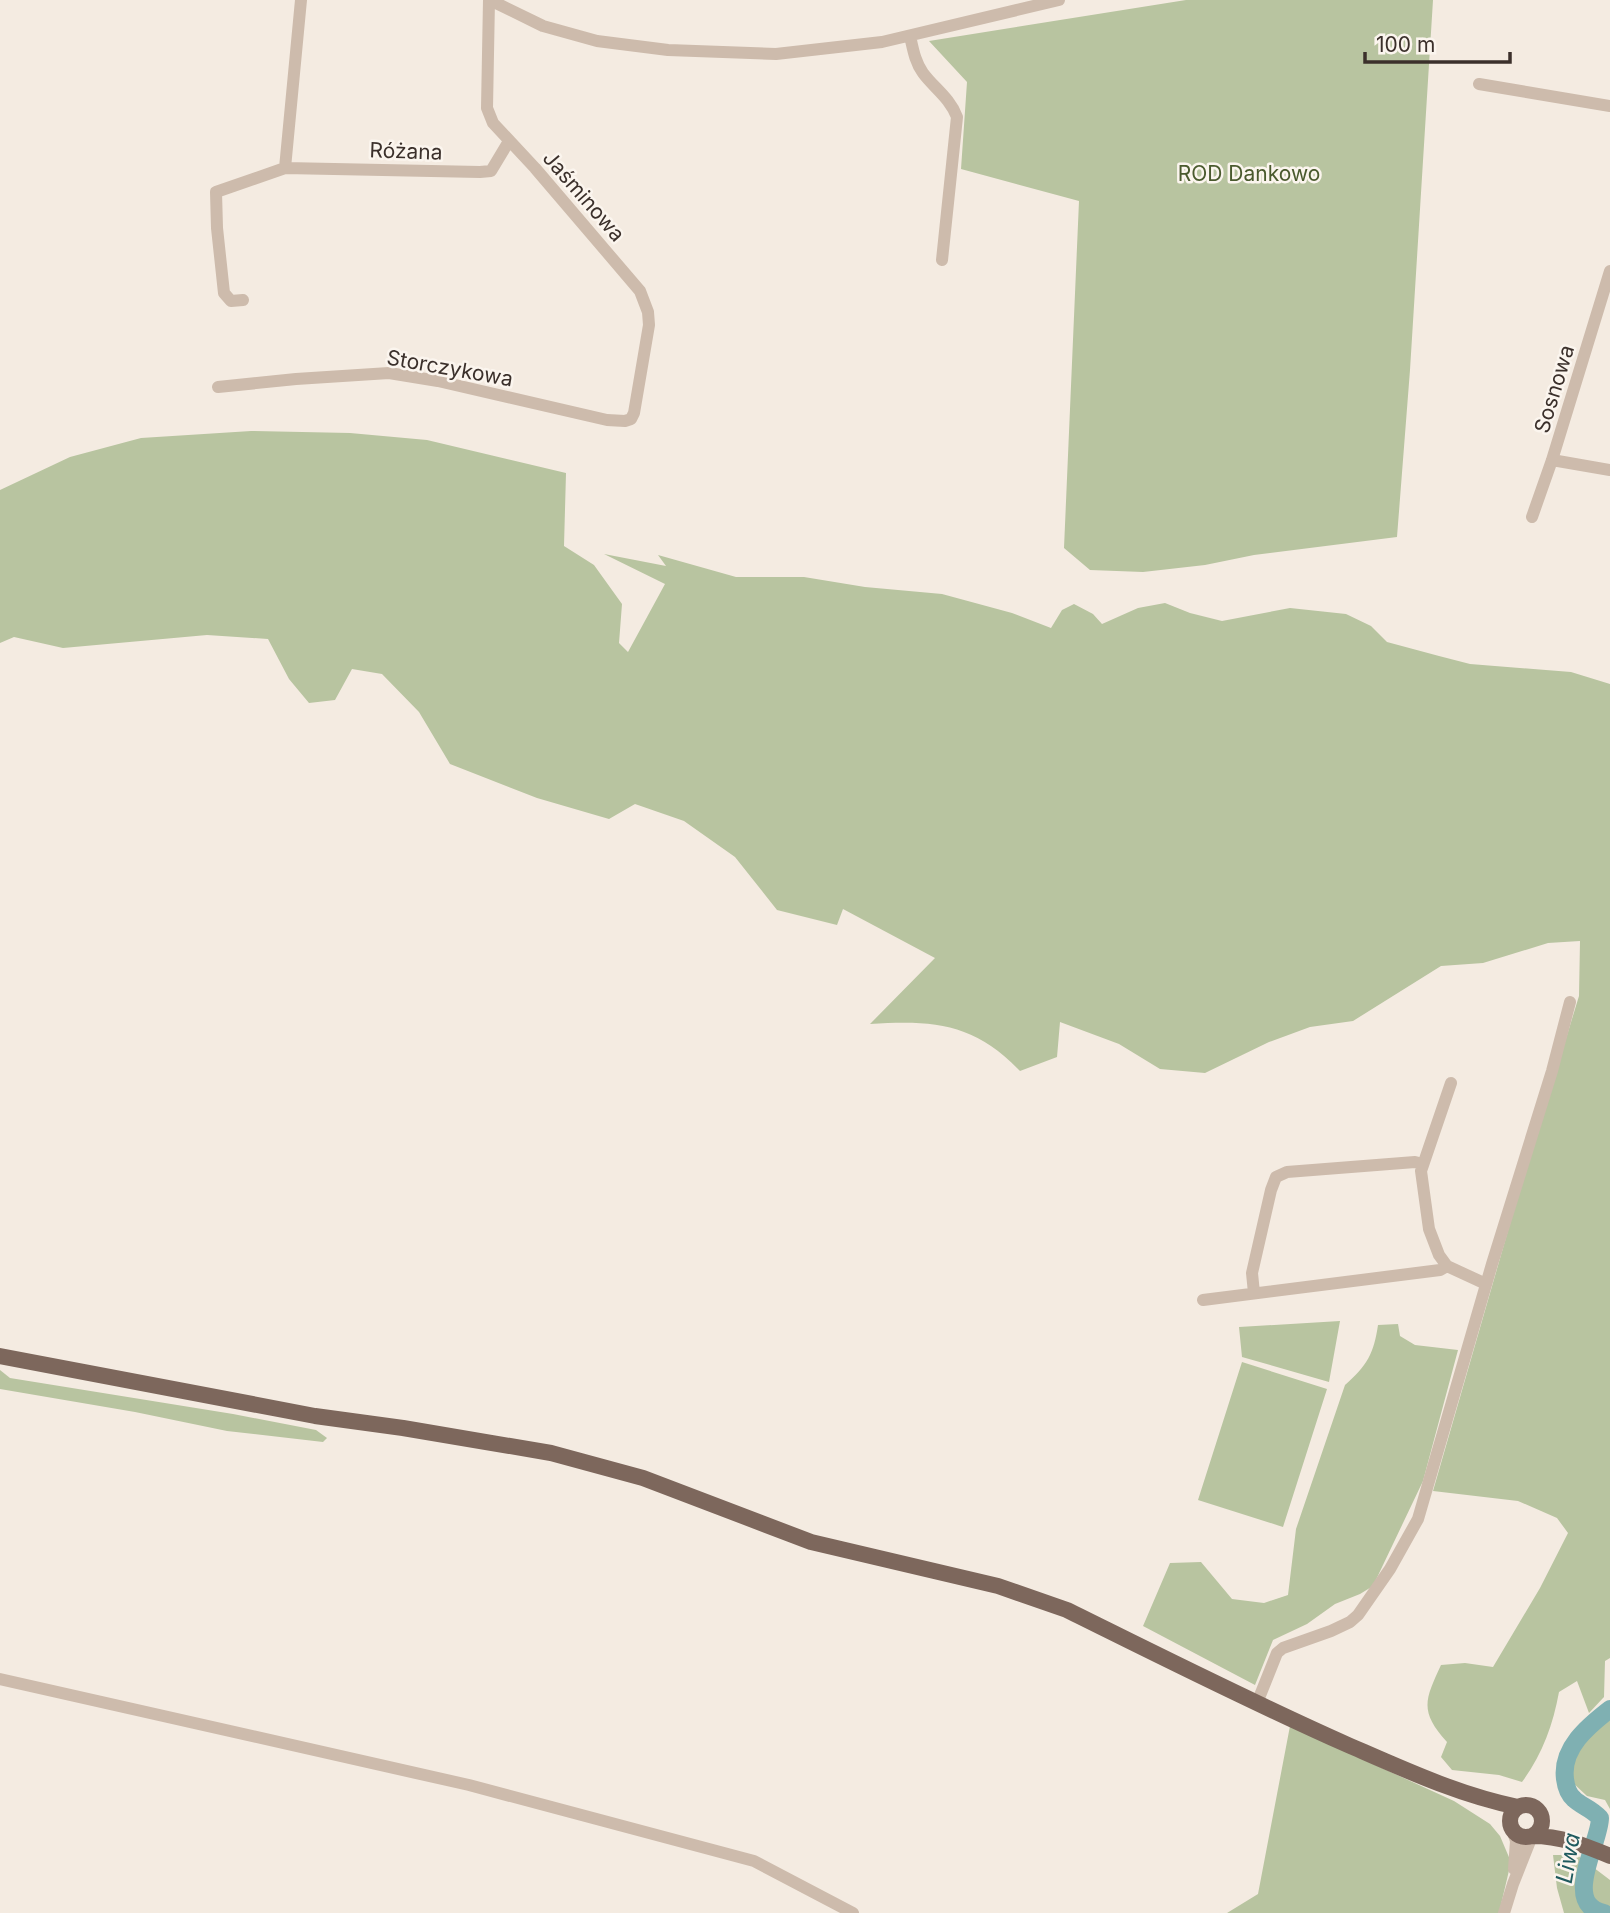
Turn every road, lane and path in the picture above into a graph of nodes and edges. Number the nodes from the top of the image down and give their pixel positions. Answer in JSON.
{"nodes":[{"id":1,"x":301,"y":0,"type":"edge"},
{"id":2,"x":489,"y":0,"type":"edge"},
{"id":3,"x":1059,"y":0,"type":"edge"},
{"id":4,"x":910,"y":36,"type":"junction"},
{"id":5,"x":1479,"y":84,"type":"dead end"},
{"id":6,"x":1610,"y":106,"type":"edge"},
{"id":7,"x":509,"y":141,"type":"junction"},
{"id":8,"x":285,"y":168,"type":"junction"},
{"id":9,"x":942,"y":260,"type":"dead end"},
{"id":10,"x":1610,"y":271,"type":"edge"},
{"id":11,"x":243,"y":300,"type":"dead end"},
{"id":12,"x":218,"y":387,"type":"dead end"},
{"id":13,"x":631,"y":419,"type":"joint"},
{"id":14,"x":1552,"y":460,"type":"junction"},
{"id":15,"x":1610,"y":470,"type":"edge"},
{"id":16,"x":1532,"y":517,"type":"dead end"},
{"id":17,"x":1570,"y":1002,"type":"dead end"},
{"id":18,"x":1451,"y":1083,"type":"dead end"},
{"id":19,"x":1423,"y":1164,"type":"junction"},
{"id":20,"x":1447,"y":1266,"type":"junction"},
{"id":21,"x":1486,"y":1284,"type":"junction"},
{"id":22,"x":1254,"y":1293,"type":"junction"},
{"id":23,"x":1203,"y":1300,"type":"dead end"},
{"id":24,"x":0,"y":1356,"type":"edge"},
{"id":25,"x":0,"y":1679,"type":"edge"},
{"id":26,"x":1257,"y":1703,"type":"junction"},
{"id":27,"x":1449,"y":1788,"type":"junction"},
{"id":28,"x":1518,"y":1807,"type":"junction"},
{"id":29,"x":1542,"y":1818,"type":"junction"},
{"id":30,"x":1512,"y":1829,"type":"junction"},
{"id":31,"x":1532,"y":1836,"type":"junction"},
{"id":32,"x":1573,"y":1840,"type":"junction"},
{"id":33,"x":1608,"y":1855,"type":"edge"},
{"id":34,"x":1513,"y":1884,"type":"junction"},
{"id":35,"x":853,"y":1913,"type":"edge"},
{"id":36,"x":1504,"y":1913,"type":"edge"}],
"edges":[{"from":1,"to":8,"type":"street"},
{"from":2,"to":4,"type":"street"},
{"from":2,"to":7,"type":"street","name":"Jaśminowa"},
{"from":3,"to":4,"type":"street"},
{"from":4,"to":9,"type":"street"},
{"from":5,"to":6,"type":"street"},
{"from":7,"to":8,"type":"street","name":"Różana"},
{"from":7,"to":13,"type":"street","name":"Jaśminowa"},
{"from":8,"to":11,"type":"street","name":"Różana"},
{"from":10,"to":14,"type":"street","name":"Sosnowa"},
{"from":12,"to":13,"type":"street","name":"Storczykowa"},
{"from":14,"to":15,"type":"street"},
{"from":14,"to":16,"type":"street","name":"Sosnowa"},
{"from":17,"to":21,"type":"street"},
{"from":18,"to":19,"type":"street"},
{"from":19,"to":20,"type":"street"},
{"from":19,"to":22,"type":"street"},
{"from":20,"to":21,"type":"street"},
{"from":20,"to":22,"type":"street"},
{"from":21,"to":26,"type":"street"},
{"from":22,"to":23,"type":"street"},
{"from":24,"to":26,"type":"main road"},
{"from":25,"to":35,"type":"street"},
{"from":26,"to":27,"type":"main road"},
{"from":27,"to":28,"type":"main road"},
{"from":27,"to":30,"type":"main road"},
{"from":28,"to":29,"type":"main road"},
{"from":28,"to":30,"type":"main road"},
{"from":29,"to":31,"type":"main road"},
{"from":29,"to":32,"type":"main road"},
{"from":30,"to":31,"type":"main road"},
{"from":30,"to":34,"type":"street"},
{"from":31,"to":32,"type":"main road"},
{"from":31,"to":34,"type":"street"},
{"from":32,"to":33,"type":"main road"},
{"from":34,"to":36,"type":"street"}]}
